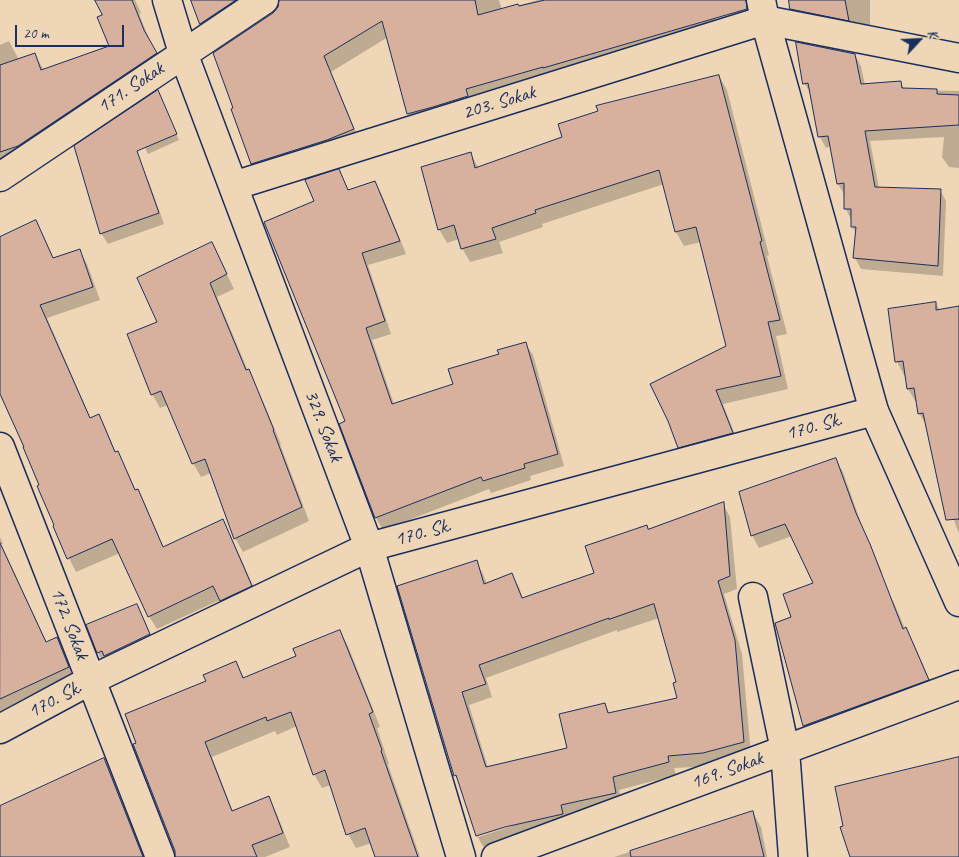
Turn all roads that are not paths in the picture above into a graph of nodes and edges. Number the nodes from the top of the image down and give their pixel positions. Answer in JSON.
{"nodes":[{"id":1,"x":167,"y":0,"type":"edge"},
{"id":2,"x":264,"y":0,"type":"edge"},
{"id":3,"x":763,"y":10,"type":"edge"},
{"id":4,"x":183,"y":53,"type":"junction"},
{"id":5,"x":959,"y":58,"type":"edge"},
{"id":6,"x":0,"y":176,"type":"edge"},
{"id":7,"x":233,"y":186,"type":"junction"},
{"id":8,"x":874,"y":411,"type":"junction"},
{"id":9,"x":0,"y":447,"type":"edge"},
{"id":10,"x":368,"y":547,"type":"junction"},
{"id":11,"x":753,"y":597,"type":"dead end"},
{"id":12,"x":959,"y":602,"type":"edge"},
{"id":13,"x":91,"y":680,"type":"junction"},
{"id":14,"x":959,"y":685,"type":"edge"},
{"id":15,"x":0,"y":729,"type":"edge"},
{"id":16,"x":785,"y":750,"type":"junction"},
{"id":17,"x":160,"y":857,"type":"edge"},
{"id":18,"x":461,"y":857,"type":"edge"},
{"id":19,"x":496,"y":857,"type":"edge"},
{"id":20,"x":793,"y":857,"type":"edge"}],
"edges":[{"from":1,"to":4,"type":"street","name":"329. Sokak"},
{"from":2,"to":4,"type":"street","name":"171. Sokak"},
{"from":3,"to":5,"type":"street"},
{"from":3,"to":7,"type":"street","name":"203. Sokak"},
{"from":3,"to":8,"type":"street"},
{"from":4,"to":6,"type":"street","name":"171. Sokak"},
{"from":4,"to":7,"type":"street","name":"329. Sokak"},
{"from":7,"to":10,"type":"street","name":"329. Sokak"},
{"from":8,"to":10,"type":"street","name":"170. Sk."},
{"from":8,"to":12,"type":"street"},
{"from":9,"to":13,"type":"street","name":"172. Sokak"},
{"from":10,"to":13,"type":"street","name":"170. Sk."},
{"from":10,"to":18,"type":"street","name":"329. Sokak"},
{"from":11,"to":16,"type":"street"},
{"from":13,"to":15,"type":"street","name":"170. Sk."},
{"from":13,"to":17,"type":"street","name":"172. Sokak"},
{"from":14,"to":16,"type":"street","name":"169. Sokak"},
{"from":16,"to":19,"type":"street","name":"169. Sokak"},
{"from":16,"to":20,"type":"street"}]}
